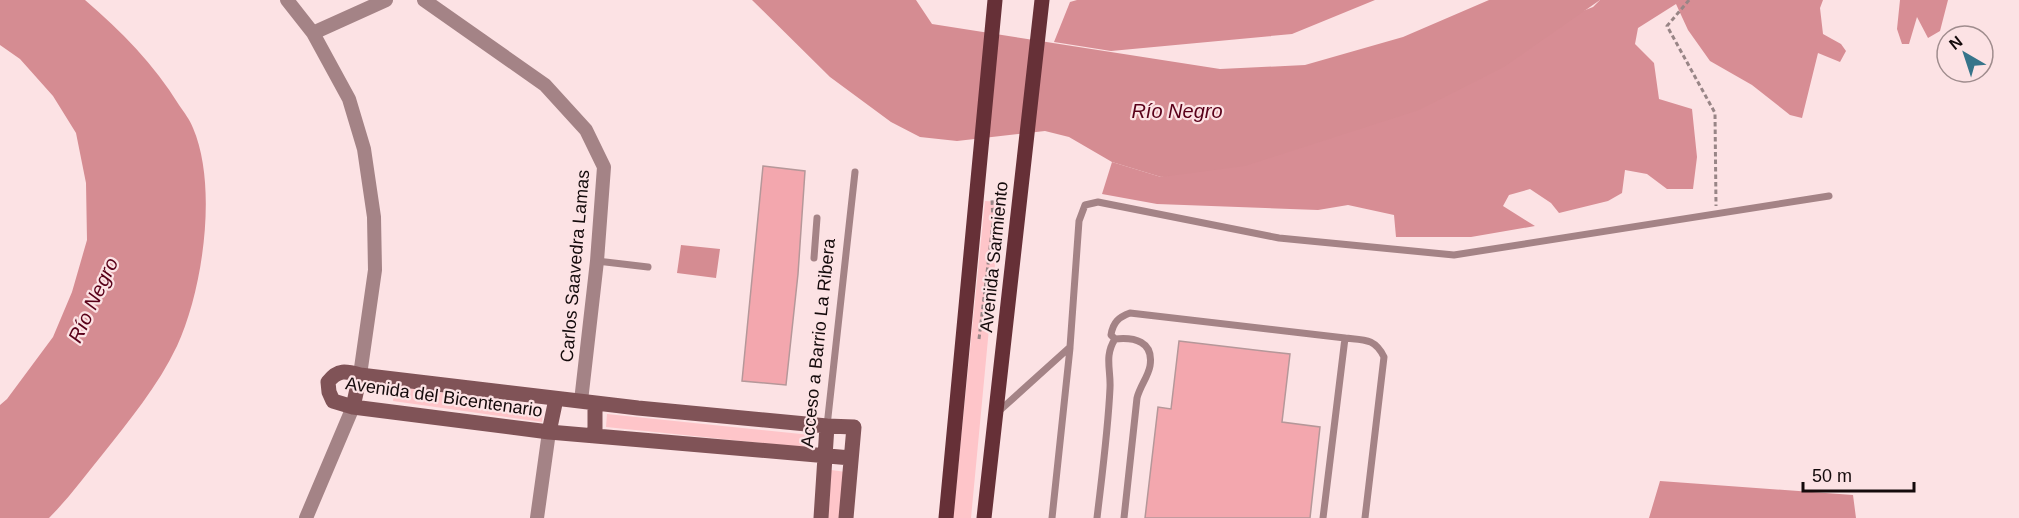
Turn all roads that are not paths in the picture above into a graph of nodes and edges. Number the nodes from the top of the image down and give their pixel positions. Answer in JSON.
{"nodes":[{"id":1,"x":287,"y":0,"type":"edge"},
{"id":2,"x":386,"y":0,"type":"edge"},
{"id":3,"x":424,"y":0,"type":"edge"},
{"id":4,"x":995,"y":0,"type":"edge"},
{"id":5,"x":1041,"y":0,"type":"edge"},
{"id":6,"x":313,"y":33,"type":"junction"},
{"id":7,"x":855,"y":172,"type":"dead end"},
{"id":8,"x":1829,"y":196,"type":"dead end"},
{"id":9,"x":817,"y":218,"type":"dead end"},
{"id":10,"x":814,"y":258,"type":"dead end"},
{"id":11,"x":597,"y":261,"type":"junction"},
{"id":12,"x":648,"y":267,"type":"dead end"},
{"id":13,"x":1345,"y":338,"type":"junction"},
{"id":14,"x":1115,"y":339,"type":"junction"},
{"id":15,"x":1070,"y":347,"type":"junction"},
{"id":16,"x":360,"y":375,"type":"junction"},
{"id":17,"x":556,"y":399,"type":"junction"},
{"id":18,"x":588,"y":402,"type":"junction"},
{"id":19,"x":353,"y":407,"type":"junction"},
{"id":20,"x":996,"y":414,"type":"junction"},
{"id":21,"x":827,"y":426,"type":"junction"},
{"id":22,"x":549,"y":432,"type":"junction"},
{"id":23,"x":595,"y":436,"type":"junction"},
{"id":24,"x":826,"y":456,"type":"junction"},
{"id":25,"x":851,"y":458,"type":"junction"},
{"id":26,"x":306,"y":518,"type":"edge"},
{"id":27,"x":537,"y":518,"type":"edge"},
{"id":28,"x":821,"y":518,"type":"edge"},
{"id":29,"x":846,"y":518,"type":"edge"},
{"id":30,"x":946,"y":518,"type":"edge"},
{"id":31,"x":984,"y":518,"type":"edge"},
{"id":32,"x":1052,"y":518,"type":"edge"},
{"id":33,"x":1098,"y":518,"type":"edge"},
{"id":34,"x":1124,"y":518,"type":"edge"},
{"id":35,"x":1323,"y":518,"type":"edge"},
{"id":36,"x":1365,"y":518,"type":"edge"}],
"edges":[{"from":1,"to":6,"type":"street"},
{"from":2,"to":6,"type":"street"},
{"from":3,"to":11,"type":"street","name":"Carlos Saavedra Lamas"},
{"from":4,"to":30,"type":"main road","name":"Avenida Sarmiento"},
{"from":5,"to":20,"type":"main road","name":"Avenida Sarmiento"},
{"from":6,"to":16,"type":"street"},
{"from":7,"to":21,"type":"lane","name":"Acceso a Barrio La Ribera"},
{"from":8,"to":15,"type":"lane"},
{"from":9,"to":10,"type":"lane"},
{"from":11,"to":12,"type":"lane"},
{"from":11,"to":18,"type":"street","name":"Carlos Saavedra Lamas"},
{"from":13,"to":14,"type":"lane"},
{"from":13,"to":35,"type":"lane"},
{"from":13,"to":36,"type":"lane"},
{"from":14,"to":33,"type":"lane"},
{"from":14,"to":34,"type":"lane"},
{"from":15,"to":20,"type":"lane"},
{"from":15,"to":32,"type":"lane"},
{"from":16,"to":17,"type":"street","name":"Avenida del Bicentenario"},
{"from":16,"to":19,"type":"street"},
{"from":16,"to":19,"type":"street","name":"Avenida del Bicentenario"},
{"from":17,"to":18,"type":"street","name":"Avenida del Bicentenario"},
{"from":17,"to":22,"type":"street"},
{"from":18,"to":21,"type":"street","name":"Avenida del Bicentenario"},
{"from":18,"to":23,"type":"street"},
{"from":19,"to":22,"type":"street","name":"Avenida del Bicentenario"},
{"from":19,"to":26,"type":"street"},
{"from":20,"to":31,"type":"main road","name":"Avenida Sarmiento"},
{"from":21,"to":24,"type":"street","name":"Acceso a Barrio La Ribera"},
{"from":21,"to":25,"type":"street","name":"Avenida del Bicentenario"},
{"from":22,"to":23,"type":"street","name":"Avenida del Bicentenario"},
{"from":22,"to":27,"type":"street"},
{"from":23,"to":24,"type":"street","name":"Avenida del Bicentenario"},
{"from":24,"to":25,"type":"street","name":"Avenida del Bicentenario"},
{"from":24,"to":28,"type":"street","name":"Acceso a Barrio La Ribera"},
{"from":25,"to":29,"type":"street"}]}
